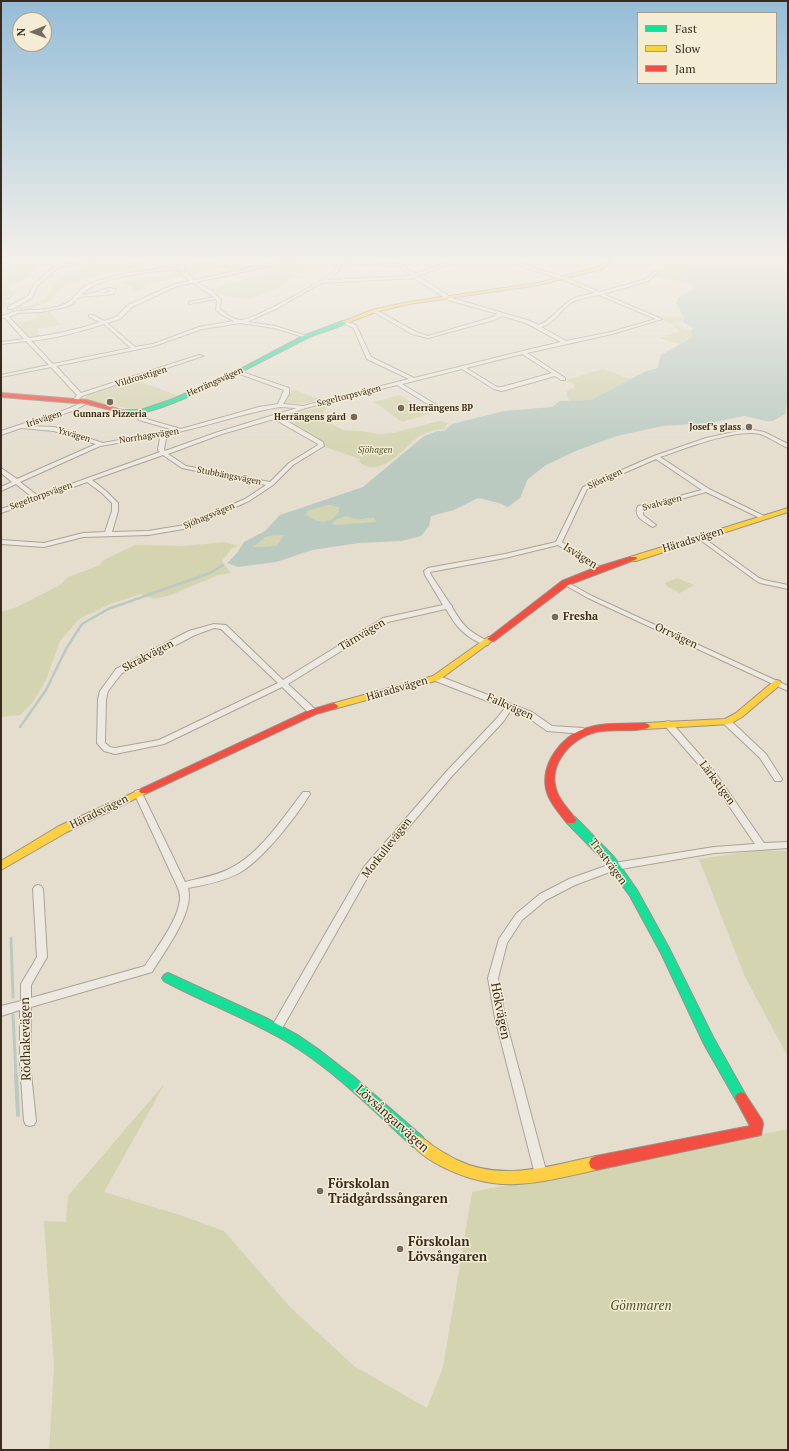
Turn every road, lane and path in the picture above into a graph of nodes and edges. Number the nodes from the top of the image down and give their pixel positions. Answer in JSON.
{"nodes":[{"id":1,"x":13,"y":326,"type":"edge"},
{"id":2,"x":95,"y":326,"type":"edge"},
{"id":3,"x":108,"y":326,"type":"edge"},
{"id":4,"x":214,"y":326,"type":"edge"},
{"id":5,"x":265,"y":326,"type":"edge"},
{"id":6,"x":334,"y":326,"type":"edge"},
{"id":7,"x":351,"y":326,"type":"edge"},
{"id":8,"x":401,"y":326,"type":"edge"},
{"id":9,"x":468,"y":326,"type":"edge"},
{"id":10,"x":534,"y":326,"type":"edge"},
{"id":11,"x":544,"y":326,"type":"edge"},
{"id":12,"x":639,"y":326,"type":"edge"},
{"id":13,"x":537,"y":328,"type":"junction"},
{"id":14,"x":305,"y":337,"type":"junction"},
{"id":15,"x":27,"y":340,"type":"junction"},
{"id":16,"x":1,"y":343,"type":"edge"},
{"id":17,"x":566,"y":343,"type":"junction"},
{"id":18,"x":134,"y":349,"type":"junction"},
{"id":19,"x":523,"y":352,"type":"junction"},
{"id":20,"x":201,"y":356,"type":"dead end"},
{"id":21,"x":52,"y":366,"type":"junction"},
{"id":22,"x":462,"y":368,"type":"junction"},
{"id":23,"x":239,"y":372,"type":"junction"},
{"id":24,"x":555,"y":374,"type":"junction"},
{"id":25,"x":1,"y":376,"type":"edge"},
{"id":26,"x":563,"y":379,"type":"dead end"},
{"id":27,"x":414,"y":380,"type":"junction"},
{"id":28,"x":399,"y":384,"type":"junction"},
{"id":29,"x":1,"y":395,"type":"edge"},
{"id":30,"x":81,"y":400,"type":"junction"},
{"id":31,"x":280,"y":405,"type":"junction"},
{"id":32,"x":304,"y":407,"type":"junction"},
{"id":33,"x":442,"y":409,"type":"dead end"},
{"id":34,"x":137,"y":413,"type":"junction"},
{"id":35,"x":275,"y":417,"type":"junction"},
{"id":36,"x":21,"y":427,"type":"junction"},
{"id":37,"x":181,"y":430,"type":"junction"},
{"id":38,"x":1,"y":433,"type":"edge"},
{"id":39,"x":161,"y":434,"type":"junction"},
{"id":40,"x":102,"y":444,"type":"junction"},
{"id":41,"x":788,"y":446,"type":"edge"},
{"id":42,"x":164,"y":453,"type":"junction"},
{"id":43,"x":656,"y":456,"type":"junction"},
{"id":44,"x":1,"y":470,"type":"edge"},
{"id":45,"x":88,"y":480,"type":"junction"},
{"id":46,"x":16,"y":483,"type":"junction"},
{"id":47,"x":271,"y":484,"type":"junction"},
{"id":48,"x":1,"y":489,"type":"edge"},
{"id":49,"x":707,"y":490,"type":"junction"},
{"id":50,"x":37,"y":498,"type":"junction"},
{"id":51,"x":788,"y":510,"type":"edge"},
{"id":52,"x":1,"y":511,"type":"edge"},
{"id":53,"x":764,"y":518,"type":"junction"},
{"id":54,"x":653,"y":525,"type":"dead end"},
{"id":55,"x":108,"y":534,"type":"junction"},
{"id":56,"x":701,"y":538,"type":"junction"},
{"id":57,"x":1,"y":542,"type":"edge"},
{"id":58,"x":559,"y":543,"type":"junction"},
{"id":59,"x":600,"y":569,"type":"junction"},
{"id":60,"x":565,"y":583,"type":"junction"},
{"id":61,"x":788,"y":587,"type":"edge"},
{"id":62,"x":449,"y":606,"type":"junction"},
{"id":63,"x":485,"y":643,"type":"junction"},
{"id":64,"x":436,"y":678,"type":"junction"},
{"id":65,"x":777,"y":683,"type":"junction"},
{"id":66,"x":282,"y":684,"type":"junction"},
{"id":67,"x":788,"y":689,"type":"edge"},
{"id":68,"x":510,"y":706,"type":"junction"},
{"id":69,"x":313,"y":712,"type":"junction"},
{"id":70,"x":727,"y":722,"type":"junction"},
{"id":71,"x":668,"y":724,"type":"junction"},
{"id":72,"x":583,"y":731,"type":"junction"},
{"id":73,"x":778,"y":779,"type":"dead end"},
{"id":74,"x":138,"y":793,"type":"junction"},
{"id":75,"x":306,"y":794,"type":"dead end"},
{"id":76,"x":788,"y":845,"type":"edge"},
{"id":77,"x":761,"y":846,"type":"junction"},
{"id":78,"x":1,"y":866,"type":"edge"},
{"id":79,"x":614,"y":867,"type":"junction"},
{"id":80,"x":182,"y":886,"type":"junction"},
{"id":81,"x":38,"y":889,"type":"dead end"},
{"id":82,"x":168,"y":978,"type":"dead end"},
{"id":83,"x":26,"y":1004,"type":"junction"},
{"id":84,"x":1,"y":1011,"type":"edge"},
{"id":85,"x":276,"y":1029,"type":"junction"},
{"id":86,"x":30,"y":1121,"type":"dead end"},
{"id":87,"x":756,"y":1132,"type":"joint"},
{"id":88,"x":541,"y":1174,"type":"junction"}],
"edges":[{"from":1,"to":15,"type":"street"},
{"from":2,"to":15,"type":"street"},
{"from":3,"to":18,"type":"street"},
{"from":4,"to":18,"type":"street"},
{"from":5,"to":14,"type":"street"},
{"from":6,"to":14,"type":"street","name":"Herrängsvägen"},
{"from":7,"to":27,"type":"street"},
{"from":8,"to":9,"type":"street"},
{"from":10,"to":13,"type":"street"},
{"from":11,"to":13,"type":"street"},
{"from":12,"to":17,"type":"street","name":"Segeltorpsvägen"},
{"from":13,"to":17,"type":"street"},
{"from":14,"to":23,"type":"street","name":"Herrängsvägen"},
{"from":15,"to":16,"type":"street"},
{"from":15,"to":21,"type":"street"},
{"from":17,"to":19,"type":"street","name":"Segeltorpsvägen"},
{"from":18,"to":21,"type":"street"},
{"from":19,"to":22,"type":"street","name":"Segeltorpsvägen"},
{"from":19,"to":24,"type":"street"},
{"from":20,"to":30,"type":"street","name":"Vildrosstigen"},
{"from":21,"to":25,"type":"street"},
{"from":21,"to":30,"type":"street"},
{"from":22,"to":24,"type":"street"},
{"from":22,"to":27,"type":"street","name":"Segeltorpsvägen"},
{"from":23,"to":31,"type":"street"},
{"from":23,"to":34,"type":"street","name":"Herrängsvägen"},
{"from":24,"to":26,"type":"street"},
{"from":27,"to":28,"type":"street","name":"Segeltorpsvägen"},
{"from":28,"to":32,"type":"street","name":"Segeltorpsvägen"},
{"from":28,"to":33,"type":"street"},
{"from":29,"to":30,"type":"street","name":"Herrängsvägen"},
{"from":30,"to":34,"type":"street","name":"Herrängsvägen"},
{"from":30,"to":36,"type":"street","name":"Irisvägen"},
{"from":31,"to":32,"type":"street","name":"Norrhagsvägen"},
{"from":31,"to":37,"type":"street","name":"Norrhagsvägen"},
{"from":32,"to":35,"type":"street","name":"Segeltorpsvägen"},
{"from":34,"to":37,"type":"street","name":"Herrängsvägen"},
{"from":35,"to":42,"type":"street","name":"Segeltorpsvägen"},
{"from":35,"to":47,"type":"street","name":"Sjöhagsvägen"},
{"from":36,"to":38,"type":"street","name":"Irisvägen"},
{"from":36,"to":40,"type":"street","name":"Yxvägen"},
{"from":37,"to":39,"type":"street","name":"Norrhagsvägen"},
{"from":39,"to":40,"type":"street","name":"Norrhagsvägen"},
{"from":39,"to":42,"type":"street"},
{"from":40,"to":46,"type":"street","name":"Norrhagsvägen"},
{"from":41,"to":43,"type":"street","name":"Sjöstigen"},
{"from":42,"to":45,"type":"street","name":"Segeltorpsvägen"},
{"from":42,"to":47,"type":"street","name":"Stubbängsvägen"},
{"from":43,"to":49,"type":"street"},
{"from":43,"to":58,"type":"street","name":"Sjöstigen"},
{"from":44,"to":46,"type":"street"},
{"from":45,"to":50,"type":"street","name":"Segeltorpsvägen"},
{"from":45,"to":55,"type":"street"},
{"from":46,"to":48,"type":"street","name":"Norrhagsvägen"},
{"from":46,"to":50,"type":"street"},
{"from":47,"to":55,"type":"street","name":"Sjöhagsvägen"},
{"from":49,"to":53,"type":"street"},
{"from":49,"to":54,"type":"street","name":"Svalvägen"},
{"from":50,"to":52,"type":"street","name":"Segeltorpsvägen"},
{"from":51,"to":53,"type":"street","name":"Häradsvägen"},
{"from":53,"to":56,"type":"street","name":"Häradsvägen"},
{"from":55,"to":57,"type":"street","name":"Sjöhagsvägen"},
{"from":56,"to":59,"type":"street","name":"Häradsvägen"},
{"from":56,"to":61,"type":"street"},
{"from":58,"to":59,"type":"street","name":"Isvägen"},
{"from":58,"to":62,"type":"street"},
{"from":59,"to":60,"type":"street","name":"Häradsvägen"},
{"from":60,"to":63,"type":"street","name":"Häradsvägen"},
{"from":60,"to":65,"type":"street","name":"Orrvägen"},
{"from":62,"to":63,"type":"street"},
{"from":62,"to":66,"type":"street","name":"Tärnvägen"},
{"from":63,"to":64,"type":"street","name":"Häradsvägen"},
{"from":64,"to":68,"type":"street","name":"Falkvägen"},
{"from":64,"to":69,"type":"street","name":"Häradsvägen"},
{"from":65,"to":67,"type":"street","name":"Orrvägen"},
{"from":65,"to":70,"type":"street"},
{"from":66,"to":66,"type":"street","name":"Skrakvägen"},
{"from":66,"to":69,"type":"street","name":"Skrakvägen"},
{"from":68,"to":72,"type":"street","name":"Falkvägen"},
{"from":68,"to":85,"type":"street","name":"Morkullevägen"},
{"from":69,"to":74,"type":"street","name":"Häradsvägen"},
{"from":70,"to":71,"type":"street","name":"Trastvägen"},
{"from":70,"to":73,"type":"street"},
{"from":71,"to":72,"type":"street","name":"Trastvägen"},
{"from":71,"to":77,"type":"street","name":"Lärkstigen"},
{"from":72,"to":79,"type":"street","name":"Trastvägen"},
{"from":74,"to":78,"type":"street","name":"Häradsvägen"},
{"from":74,"to":80,"type":"street"},
{"from":75,"to":80,"type":"street"},
{"from":76,"to":77,"type":"street","name":"Hökvägen"},
{"from":77,"to":79,"type":"street","name":"Hökvägen"},
{"from":79,"to":87,"type":"street","name":"Trastvägen"},
{"from":79,"to":88,"type":"street","name":"Hökvägen"},
{"from":80,"to":83,"type":"street"},
{"from":81,"to":83,"type":"street","name":"Rödhakevägen"},
{"from":82,"to":85,"type":"street","name":"Lövsångarvägen"},
{"from":83,"to":84,"type":"street"},
{"from":83,"to":86,"type":"street","name":"Rödhakevägen"},
{"from":85,"to":88,"type":"street","name":"Lövsångarvägen"},
{"from":87,"to":88,"type":"street","name":"Lövsångarvägen"}]}
